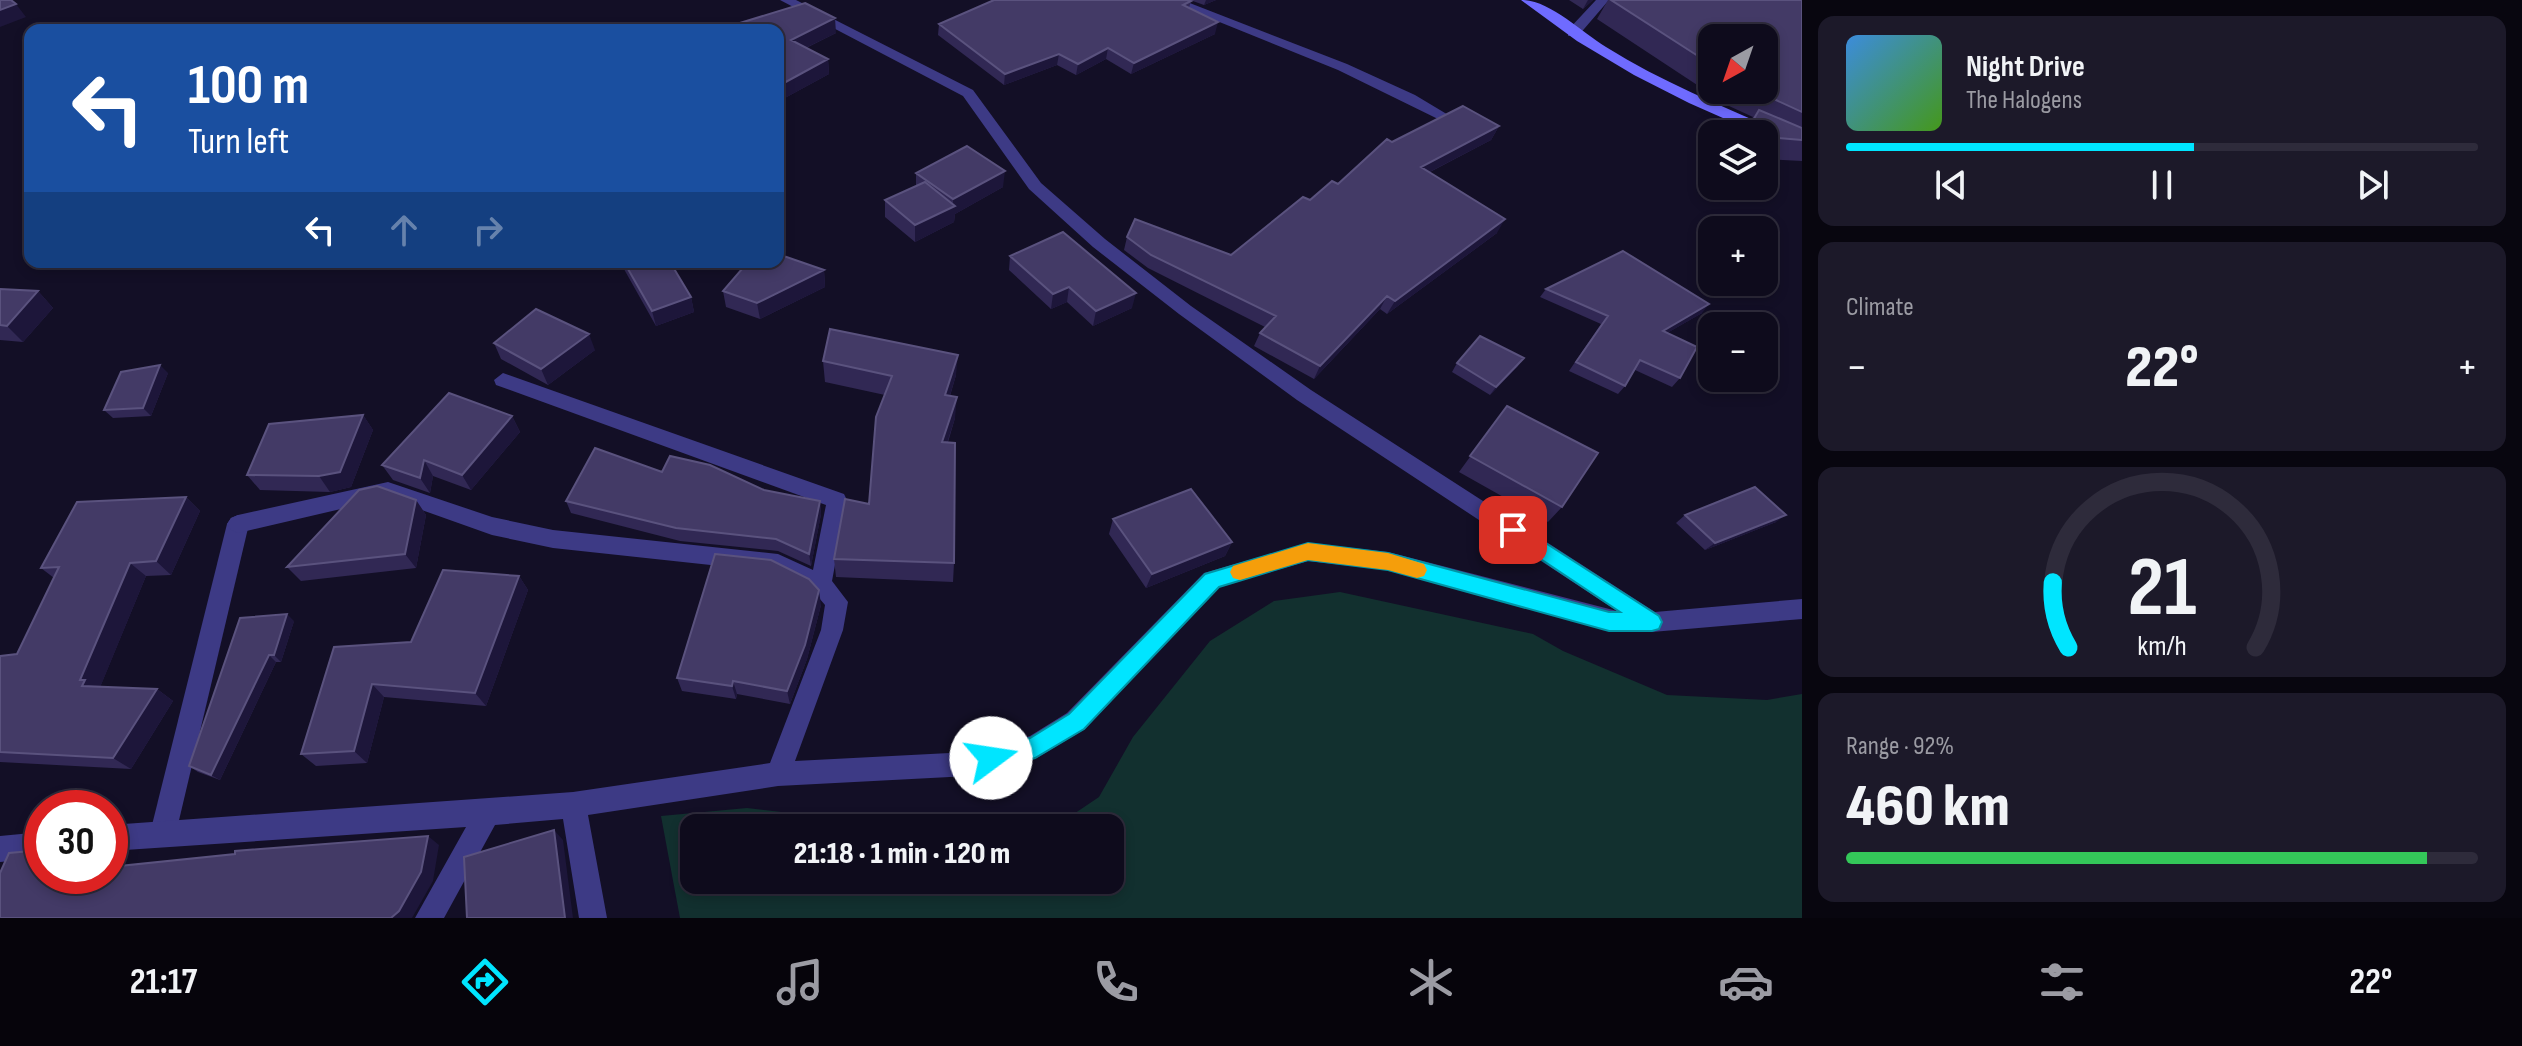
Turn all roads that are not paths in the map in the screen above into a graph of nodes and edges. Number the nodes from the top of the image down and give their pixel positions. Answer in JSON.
{"nodes":[{"id":1,"x":786,"y":0,"type":"edge"},
{"id":2,"x":1171,"y":0,"type":"edge"},
{"id":3,"x":1527,"y":0,"type":"edge"},
{"id":4,"x":1587,"y":0,"type":"edge"},
{"id":5,"x":1603,"y":0,"type":"edge"},
{"id":6,"x":1568,"y":30,"type":"junction"},
{"id":7,"x":1443,"y":116,"type":"edge"},
{"id":8,"x":1802,"y":148,"type":"edge"},
{"id":9,"x":503,"y":380,"type":"dead end"},
{"id":10,"x":821,"y":584,"type":"junction"},
{"id":11,"x":1802,"y":609,"type":"edge"},
{"id":12,"x":1652,"y":622,"type":"junction"},
{"id":13,"x":778,"y":774,"type":"junction"},
{"id":14,"x":573,"y":805,"type":"junction"},
{"id":15,"x":488,"y":813,"type":"junction"},
{"id":16,"x":163,"y":833,"type":"junction"},
{"id":17,"x":128,"y":836,"type":"edge"},
{"id":18,"x":24,"y":847,"type":"edge"},
{"id":19,"x":0,"y":849,"type":"edge"},
{"id":20,"x":429,"y":918,"type":"edge"},
{"id":21,"x":593,"y":918,"type":"edge"}],
"edges":[{"from":1,"to":12,"type":"street"},
{"from":2,"to":7,"type":"street"},
{"from":3,"to":6,"type":"street"},
{"from":4,"to":6,"type":"street"},
{"from":5,"to":6,"type":"street"},
{"from":6,"to":8,"type":"street"},
{"from":9,"to":10,"type":"street"},
{"from":10,"to":13,"type":"street"},
{"from":10,"to":16,"type":"street"},
{"from":11,"to":12,"type":"street"},
{"from":12,"to":13,"type":"street"},
{"from":13,"to":14,"type":"street"},
{"from":14,"to":15,"type":"street"},
{"from":14,"to":21,"type":"street"},
{"from":15,"to":16,"type":"street"},
{"from":15,"to":20,"type":"street"},
{"from":16,"to":17,"type":"street"},
{"from":18,"to":19,"type":"street"}]}
